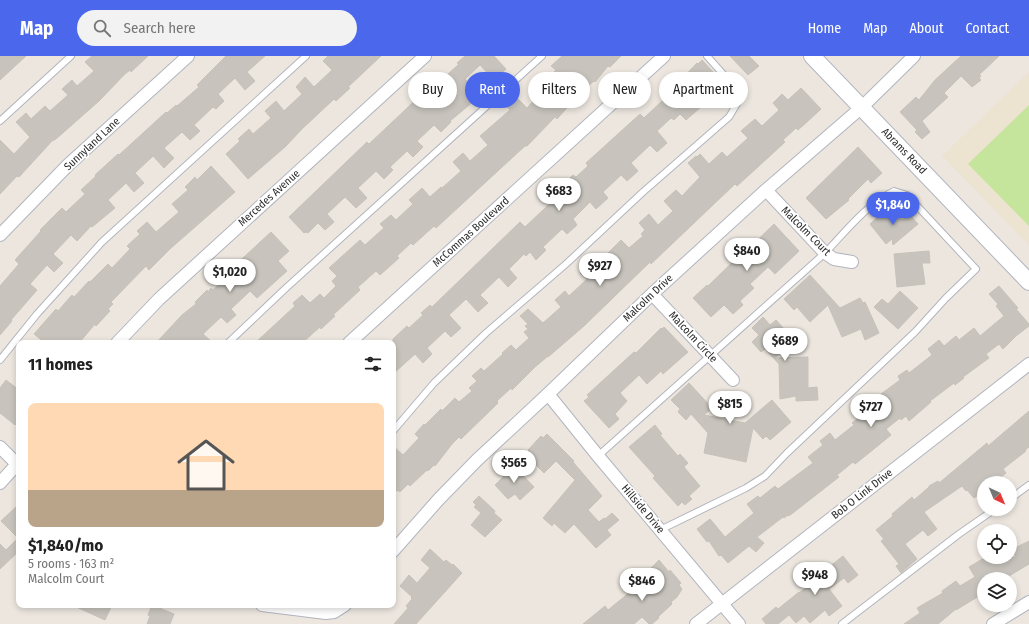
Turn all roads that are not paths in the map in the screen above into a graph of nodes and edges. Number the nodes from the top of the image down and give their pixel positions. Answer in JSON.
{"nodes":[{"id":1,"x":71,"y":56,"type":"edge"},
{"id":2,"x":306,"y":56,"type":"edge"},
{"id":3,"x":425,"y":56,"type":"edge"},
{"id":4,"x":542,"y":56,"type":"edge"},
{"id":5,"x":664,"y":56,"type":"edge"},
{"id":6,"x":707,"y":56,"type":"edge"},
{"id":7,"x":812,"y":56,"type":"edge"},
{"id":8,"x":914,"y":56,"type":"edge"},
{"id":9,"x":183,"y":58,"type":"edge"},
{"id":10,"x":862,"y":107,"type":"junction"},
{"id":11,"x":0,"y":121,"type":"edge"},
{"id":12,"x":766,"y":190,"type":"junction"},
{"id":13,"x":0,"y":235,"type":"edge"},
{"id":14,"x":825,"y":252,"type":"junction"},
{"id":15,"x":852,"y":262,"type":"dead end"},
{"id":16,"x":1029,"y":282,"type":"edge"},
{"id":17,"x":652,"y":294,"type":"junction"},
{"id":18,"x":16,"y":340,"type":"edge"},
{"id":19,"x":16,"y":340,"type":"edge"},
{"id":20,"x":120,"y":340,"type":"edge"},
{"id":21,"x":231,"y":340,"type":"edge"},
{"id":22,"x":352,"y":340,"type":"edge"},
{"id":23,"x":710,"y":356,"type":"junction"},
{"id":24,"x":0,"y":360,"type":"edge"},
{"id":25,"x":1029,"y":364,"type":"edge"},
{"id":26,"x":733,"y":380,"type":"dead end"},
{"id":27,"x":548,"y":394,"type":"junction"},
{"id":28,"x":396,"y":427,"type":"edge"},
{"id":29,"x":0,"y":447,"type":"edge"},
{"id":30,"x":598,"y":456,"type":"junction"},
{"id":31,"x":16,"y":462,"type":"edge"},
{"id":32,"x":16,"y":466,"type":"edge"},
{"id":33,"x":0,"y":483,"type":"edge"},
{"id":34,"x":1029,"y":485,"type":"edge"},
{"id":35,"x":1017,"y":494,"type":"edge"},
{"id":36,"x":985,"y":516,"type":"edge"},
{"id":37,"x":660,"y":530,"type":"junction"},
{"id":38,"x":396,"y":548,"type":"edge"},
{"id":39,"x":1029,"y":602,"type":"edge"},
{"id":40,"x":721,"y":604,"type":"junction"},
{"id":41,"x":286,"y":608,"type":"edge"},
{"id":42,"x":340,"y":608,"type":"edge"},
{"id":43,"x":696,"y":624,"type":"edge"},
{"id":44,"x":739,"y":624,"type":"edge"},
{"id":45,"x":842,"y":624,"type":"edge"},
{"id":46,"x":993,"y":624,"type":"edge"}],
"edges":[{"from":1,"to":11,"type":"lane"},
{"from":2,"to":18,"type":"lane"},
{"from":3,"to":20,"type":"street","name":"Mercedes Avenue"},
{"from":4,"to":21,"type":"lane"},
{"from":5,"to":22,"type":"street","name":"McCommas Boulevard"},
{"from":6,"to":28,"type":"lane"},
{"from":7,"to":10,"type":"main road","name":"Abrams Road"},
{"from":8,"to":10,"type":"street","name":"Malcolm Drive"},
{"from":9,"to":13,"type":"street","name":"Sunnyland Lane"},
{"from":10,"to":12,"type":"street","name":"Malcolm Drive"},
{"from":10,"to":16,"type":"main road","name":"Abrams Road"},
{"from":12,"to":14,"type":"street","name":"Malcolm Court"},
{"from":12,"to":17,"type":"street","name":"Malcolm Drive"},
{"from":14,"to":15,"type":"street","name":"Malcolm Court"},
{"from":14,"to":23,"type":"lane"},
{"from":14,"to":37,"type":"lane"},
{"from":17,"to":23,"type":"street","name":"Malcolm Circle"},
{"from":17,"to":27,"type":"street","name":"Malcolm Drive"},
{"from":19,"to":24,"type":"lane"},
{"from":23,"to":26,"type":"street","name":"Malcolm Circle"},
{"from":23,"to":30,"type":"lane"},
{"from":25,"to":40,"type":"street","name":"Bob O Link Drive"},
{"from":27,"to":30,"type":"street","name":"Hillside Drive"},
{"from":27,"to":38,"type":"street","name":"Malcolm Drive"},
{"from":29,"to":31,"type":"street"},
{"from":30,"to":37,"type":"street","name":"Hillside Drive"},
{"from":32,"to":33,"type":"street"},
{"from":34,"to":35,"type":"lane"},
{"from":36,"to":45,"type":"lane"},
{"from":37,"to":40,"type":"street","name":"Hillside Drive"},
{"from":39,"to":46,"type":"street"},
{"from":40,"to":43,"type":"street","name":"Bob O Link Drive"},
{"from":40,"to":44,"type":"street","name":"Hillside Drive"},
{"from":41,"to":42,"type":"street"}]}
